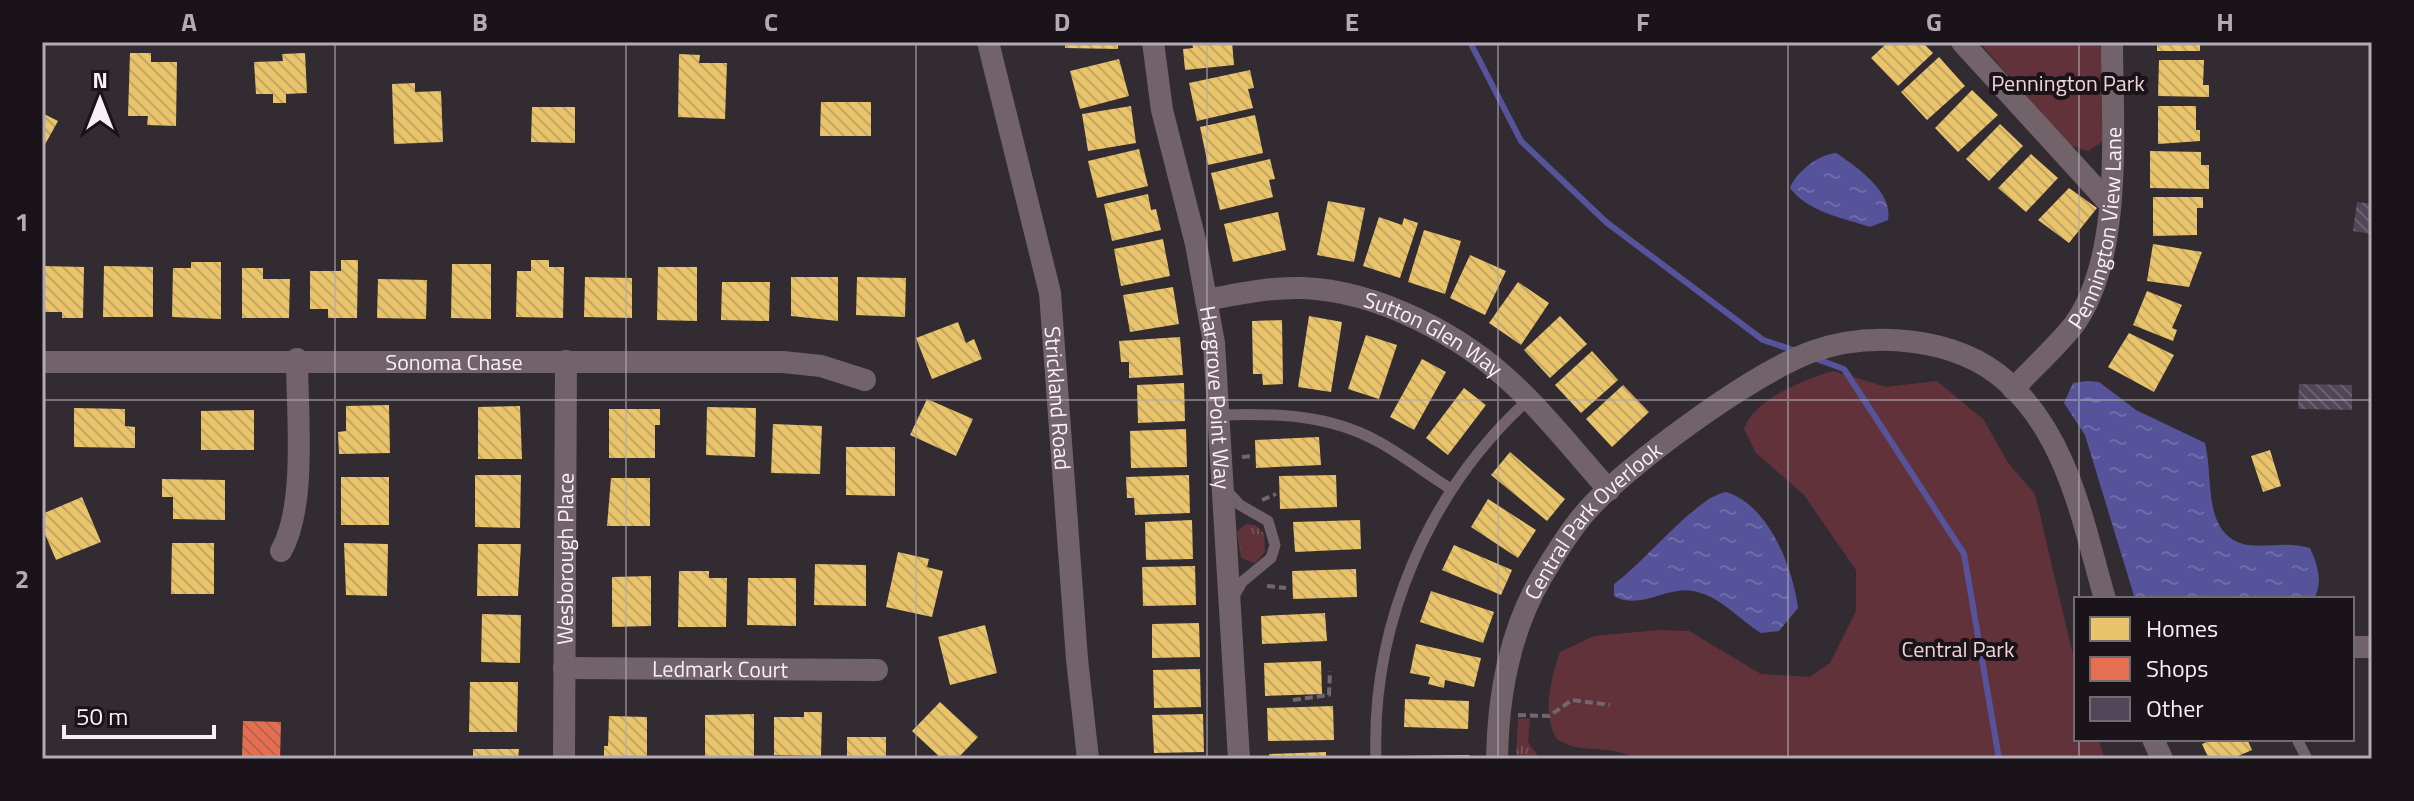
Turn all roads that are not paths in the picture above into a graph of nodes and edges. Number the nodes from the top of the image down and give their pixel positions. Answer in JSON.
{"nodes":[{"id":1,"x":988,"y":42,"type":"edge"},
{"id":2,"x":1153,"y":42,"type":"edge"},
{"id":3,"x":1962,"y":42,"type":"edge"},
{"id":4,"x":2112,"y":42,"type":"edge"},
{"id":5,"x":2109,"y":203,"type":"junction"},
{"id":6,"x":1206,"y":300,"type":"junction"},
{"id":7,"x":297,"y":359,"type":"junction"},
{"id":8,"x":566,"y":361,"type":"junction"},
{"id":9,"x":42,"y":362,"type":"edge"},
{"id":10,"x":865,"y":380,"type":"dead end"},
{"id":11,"x":2013,"y":389,"type":"junction"},
{"id":12,"x":1528,"y":400,"type":"junction"},
{"id":13,"x":1218,"y":415,"type":"junction"},
{"id":14,"x":1222,"y":480,"type":"junction"},
{"id":15,"x":1451,"y":489,"type":"junction"},
{"id":16,"x":1609,"y":490,"type":"junction"},
{"id":17,"x":281,"y":551,"type":"dead end"},
{"id":18,"x":2104,"y":597,"type":"edge"},
{"id":19,"x":1230,"y":615,"type":"junction"},
{"id":20,"x":564,"y":668,"type":"junction"},
{"id":21,"x":877,"y":670,"type":"dead end"},
{"id":22,"x":2298,"y":741,"type":"edge"},
{"id":23,"x":564,"y":759,"type":"edge"},
{"id":24,"x":1088,"y":759,"type":"edge"},
{"id":25,"x":1239,"y":759,"type":"edge"},
{"id":26,"x":1376,"y":759,"type":"edge"},
{"id":27,"x":1497,"y":759,"type":"edge"},
{"id":28,"x":2307,"y":759,"type":"edge"}],
"edges":[{"from":1,"to":24,"type":"street","name":"Strickland Road"},
{"from":2,"to":6,"type":"street","name":"Hargrove Point Way"},
{"from":3,"to":5,"type":"street"},
{"from":4,"to":5,"type":"street","name":"Pennington View Lane"},
{"from":5,"to":11,"type":"street","name":"Pennington View Lane"},
{"from":6,"to":12,"type":"street","name":"Sutton Glen Way"},
{"from":6,"to":13,"type":"street","name":"Hargrove Point Way"},
{"from":7,"to":8,"type":"street","name":"Sonoma Chase"},
{"from":7,"to":9,"type":"street","name":"Sonoma Chase"},
{"from":7,"to":17,"type":"street"},
{"from":8,"to":10,"type":"street","name":"Sonoma Chase"},
{"from":8,"to":20,"type":"street","name":"Wesborough Place"},
{"from":11,"to":16,"type":"street","name":"Central Park Overlook"},
{"from":11,"to":18,"type":"street"},
{"from":12,"to":15,"type":"lane"},
{"from":12,"to":16,"type":"street","name":"Sutton Glen Way"},
{"from":13,"to":14,"type":"street","name":"Hargrove Point Way"},
{"from":13,"to":15,"type":"lane"},
{"from":14,"to":19,"type":"street","name":"Hargrove Point Way"},
{"from":14,"to":19,"type":"lane"},
{"from":15,"to":26,"type":"lane"},
{"from":16,"to":27,"type":"street","name":"Central Park Overlook"},
{"from":19,"to":25,"type":"street","name":"Hargrove Point Way"},
{"from":20,"to":21,"type":"street","name":"Ledmark Court"},
{"from":20,"to":23,"type":"street","name":"Wesborough Place"},
{"from":22,"to":28,"type":"lane"}]}
